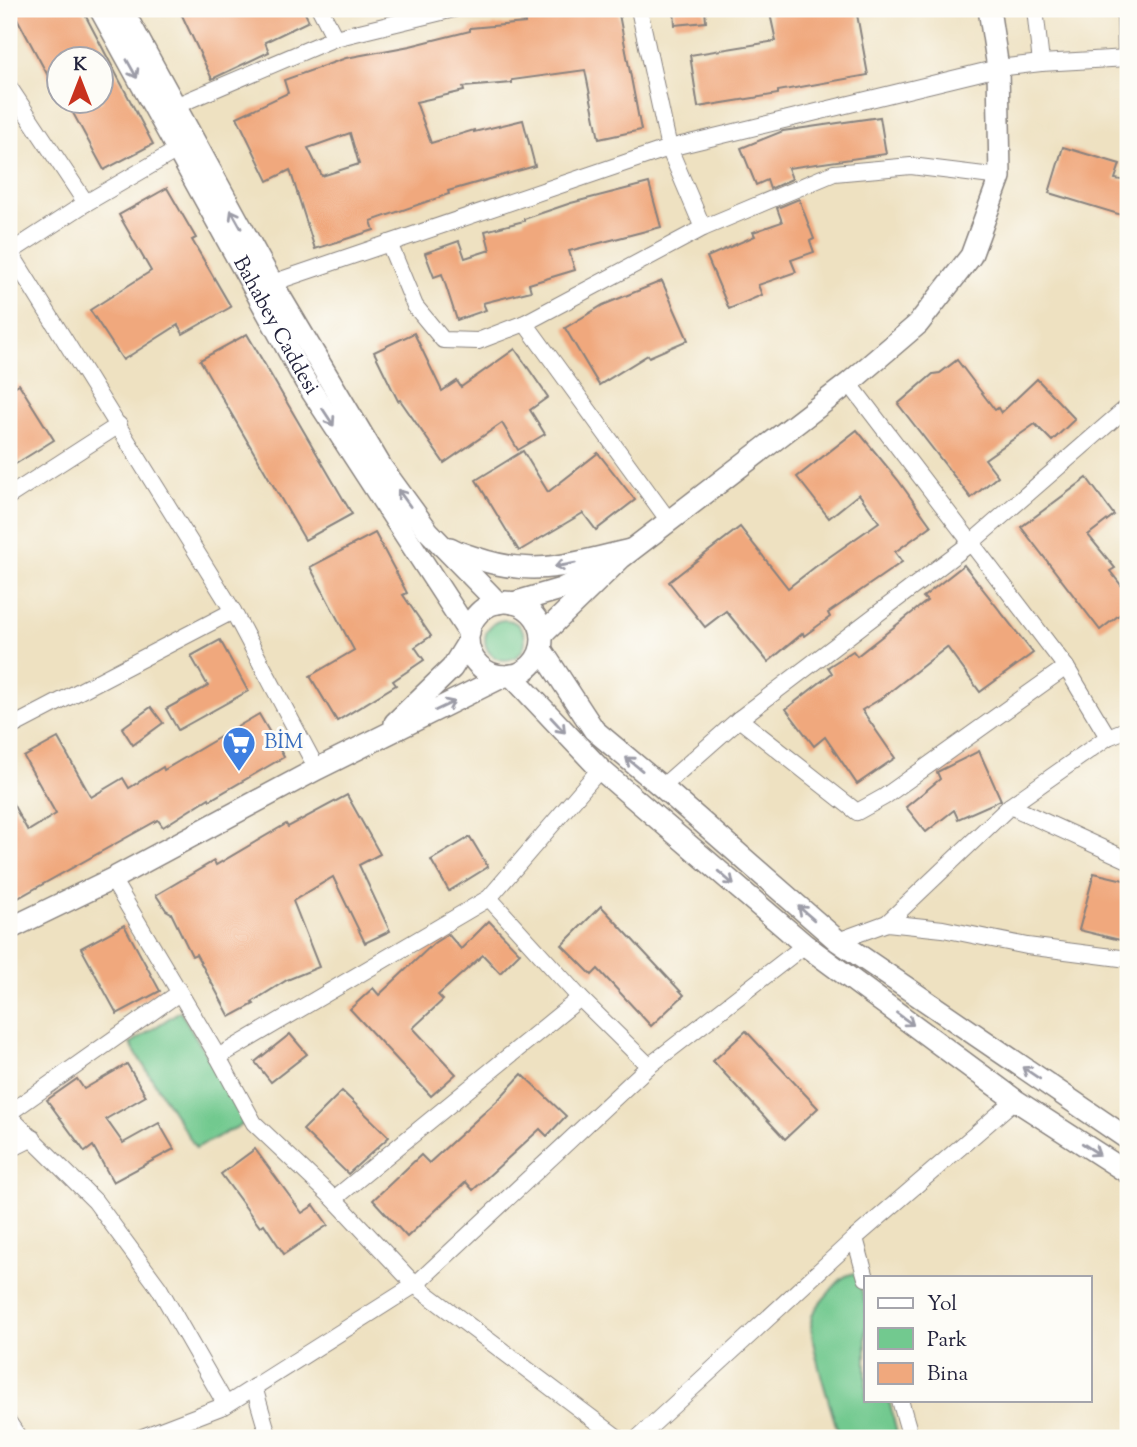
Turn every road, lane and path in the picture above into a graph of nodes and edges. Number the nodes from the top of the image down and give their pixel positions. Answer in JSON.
{"nodes":[{"id":1,"x":100,"y":9,"type":"edge"},
{"id":2,"x":122,"y":9,"type":"edge"},
{"id":3,"x":320,"y":9,"type":"edge"},
{"id":4,"x":454,"y":9,"type":"edge"},
{"id":5,"x":639,"y":9,"type":"edge"},
{"id":6,"x":989,"y":9,"type":"edge"},
{"id":7,"x":1035,"y":9,"type":"edge"},
{"id":8,"x":1125,"y":9,"type":"edge"},
{"id":9,"x":335,"y":38,"type":"junction"},
{"id":10,"x":1127,"y":58,"type":"edge"},
{"id":11,"x":1041,"y":62,"type":"junction"},
{"id":12,"x":998,"y":68,"type":"junction"},
{"id":13,"x":9,"y":87,"type":"edge"},
{"id":14,"x":175,"y":106,"type":"junction"},
{"id":15,"x":669,"y":148,"type":"junction"},
{"id":16,"x":177,"y":150,"type":"junction"},
{"id":17,"x":1000,"y":177,"type":"junction"},
{"id":18,"x":86,"y":203,"type":"junction"},
{"id":19,"x":704,"y":228,"type":"junction"},
{"id":20,"x":389,"y":243,"type":"junction"},
{"id":21,"x":9,"y":252,"type":"edge"},
{"id":22,"x":272,"y":283,"type":"junction"},
{"id":23,"x":525,"y":323,"type":"junction"},
{"id":24,"x":849,"y":383,"type":"junction"},
{"id":25,"x":1127,"y":409,"type":"edge"},
{"id":26,"x":119,"y":425,"type":"junction"},
{"id":27,"x":9,"y":496,"type":"edge"},
{"id":28,"x":669,"y":521,"type":"junction"},
{"id":29,"x":428,"y":531,"type":"junction"},
{"id":30,"x":972,"y":542,"type":"junction"},
{"id":31,"x":626,"y":554,"type":"junction"},
{"id":32,"x":506,"y":603,"type":"junction"},
{"id":33,"x":233,"y":611,"type":"junction"},
{"id":34,"x":469,"y":638,"type":"junction"},
{"id":35,"x":542,"y":642,"type":"junction"},
{"id":36,"x":1066,"y":667,"type":"junction"},
{"id":37,"x":508,"y":676,"type":"junction"},
{"id":38,"x":739,"y":719,"type":"junction"},
{"id":39,"x":9,"y":728,"type":"edge"},
{"id":40,"x":1128,"y":729,"type":"edge"},
{"id":41,"x":384,"y":734,"type":"junction"},
{"id":42,"x":1108,"y":737,"type":"junction"},
{"id":43,"x":317,"y":768,"type":"junction"},
{"id":44,"x":600,"y":769,"type":"junction"},
{"id":45,"x":662,"y":787,"type":"junction"},
{"id":46,"x":1010,"y":806,"type":"junction"},
{"id":47,"x":1128,"y":860,"type":"edge"},
{"id":48,"x":112,"y":879,"type":"junction"},
{"id":49,"x":489,"y":898,"type":"junction"},
{"id":50,"x":887,"y":923,"type":"junction"},
{"id":51,"x":9,"y":929,"type":"edge"},
{"id":52,"x":838,"y":941,"type":"junction"},
{"id":53,"x":805,"y":945,"type":"junction"},
{"id":54,"x":1128,"y":958,"type":"edge"},
{"id":55,"x":179,"y":993,"type":"junction"},
{"id":56,"x":580,"y":998,"type":"junction"},
{"id":57,"x":218,"y":1057,"type":"junction"},
{"id":58,"x":649,"y":1066,"type":"junction"},
{"id":59,"x":1015,"y":1100,"type":"junction"},
{"id":60,"x":9,"y":1114,"type":"edge"},
{"id":61,"x":33,"y":1138,"type":"junction"},
{"id":62,"x":1128,"y":1139,"type":"edge"},
{"id":63,"x":9,"y":1150,"type":"edge"},
{"id":64,"x":1128,"y":1173,"type":"edge"},
{"id":65,"x":334,"y":1199,"type":"junction"},
{"id":66,"x":855,"y":1238,"type":"junction"},
{"id":67,"x":865,"y":1276,"type":"edge"},
{"id":68,"x":415,"y":1285,"type":"junction"},
{"id":69,"x":254,"y":1387,"type":"junction"},
{"id":70,"x":901,"y":1402,"type":"edge"},
{"id":71,"x":226,"y":1405,"type":"junction"},
{"id":72,"x":9,"y":1423,"type":"edge"},
{"id":73,"x":19,"y":1438,"type":"edge"},
{"id":74,"x":140,"y":1438,"type":"edge"},
{"id":75,"x":269,"y":1438,"type":"edge"},
{"id":76,"x":618,"y":1438,"type":"edge"},
{"id":77,"x":638,"y":1438,"type":"edge"},
{"id":78,"x":911,"y":1438,"type":"edge"}],
"edges":[{"from":1,"to":16,"type":"street","name":"Bahabey Caddesi","one_way":true},
{"from":2,"to":14,"type":"street","name":"Bahabey Caddesi"},
{"from":3,"to":9,"type":"street"},
{"from":4,"to":9,"type":"street"},
{"from":5,"to":15,"type":"street"},
{"from":6,"to":12,"type":"street"},
{"from":7,"to":11,"type":"street"},
{"from":8,"to":10,"type":"street"},
{"from":9,"to":14,"type":"street"},
{"from":10,"to":11,"type":"street"},
{"from":11,"to":12,"type":"street"},
{"from":12,"to":15,"type":"street"},
{"from":12,"to":17,"type":"street"},
{"from":13,"to":18,"type":"street"},
{"from":22,"to":14,"type":"street","name":"Bahabey Caddesi","one_way":true},
{"from":15,"to":19,"type":"street"},
{"from":15,"to":20,"type":"street"},
{"from":16,"to":18,"type":"street"},
{"from":16,"to":34,"type":"street","name":"Bahabey Caddesi","one_way":true},
{"from":17,"to":19,"type":"street"},
{"from":17,"to":24,"type":"street"},
{"from":18,"to":21,"type":"street"},
{"from":19,"to":23,"type":"street"},
{"from":20,"to":22,"type":"street"},
{"from":20,"to":23,"type":"street"},
{"from":21,"to":26,"type":"street"},
{"from":29,"to":22,"type":"street","name":"Bahabey Caddesi","one_way":true},
{"from":23,"to":28,"type":"street"},
{"from":24,"to":28,"type":"street"},
{"from":24,"to":30,"type":"street"},
{"from":25,"to":30,"type":"street"},
{"from":26,"to":27,"type":"street"},
{"from":26,"to":33,"type":"street"},
{"from":28,"to":31,"type":"street"},
{"from":31,"to":29,"type":"street","one_way":true},
{"from":29,"to":32,"type":"street","name":"Bahabey Caddesi"},
{"from":30,"to":36,"type":"street"},
{"from":30,"to":38,"type":"street"},
{"from":31,"to":32,"type":"street"},
{"from":31,"to":35,"type":"street"},
{"from":32,"to":34,"type":"street"},
{"from":32,"to":35,"type":"street"},
{"from":33,"to":39,"type":"street"},
{"from":33,"to":43,"type":"street"},
{"from":34,"to":37,"type":"street"},
{"from":34,"to":41,"type":"street"},
{"from":35,"to":37,"type":"street"},
{"from":45,"to":35,"type":"street","one_way":true},
{"from":36,"to":38,"type":"street"},
{"from":36,"to":42,"type":"street"},
{"from":41,"to":37,"type":"street","one_way":true},
{"from":37,"to":44,"type":"street","one_way":true},
{"from":38,"to":45,"type":"street"},
{"from":40,"to":42,"type":"street"},
{"from":41,"to":43,"type":"street"},
{"from":42,"to":46,"type":"street"},
{"from":43,"to":48,"type":"street"},
{"from":44,"to":49,"type":"street"},
{"from":44,"to":53,"type":"street","one_way":true},
{"from":52,"to":45,"type":"street","one_way":true},
{"from":46,"to":47,"type":"street"},
{"from":46,"to":50,"type":"street"},
{"from":48,"to":51,"type":"street"},
{"from":48,"to":55,"type":"street"},
{"from":49,"to":56,"type":"street"},
{"from":49,"to":57,"type":"street"},
{"from":50,"to":52,"type":"street"},
{"from":50,"to":54,"type":"street"},
{"from":62,"to":52,"type":"street","one_way":true},
{"from":53,"to":58,"type":"street"},
{"from":53,"to":59,"type":"street","one_way":true},
{"from":55,"to":57,"type":"street"},
{"from":55,"to":60,"type":"street"},
{"from":56,"to":58,"type":"street"},
{"from":56,"to":65,"type":"street"},
{"from":57,"to":65,"type":"street"},
{"from":58,"to":68,"type":"street"},
{"from":59,"to":64,"type":"street","one_way":true},
{"from":59,"to":66,"type":"street"},
{"from":60,"to":61,"type":"street"},
{"from":61,"to":63,"type":"street"},
{"from":61,"to":71,"type":"street"},
{"from":65,"to":68,"type":"street"},
{"from":66,"to":67,"type":"street"},
{"from":66,"to":77,"type":"street"},
{"from":68,"to":69,"type":"street"},
{"from":68,"to":76,"type":"street"},
{"from":69,"to":71,"type":"street"},
{"from":69,"to":75,"type":"street"},
{"from":70,"to":78,"type":"street"},
{"from":71,"to":74,"type":"street"},
{"from":72,"to":73,"type":"street"}]}
